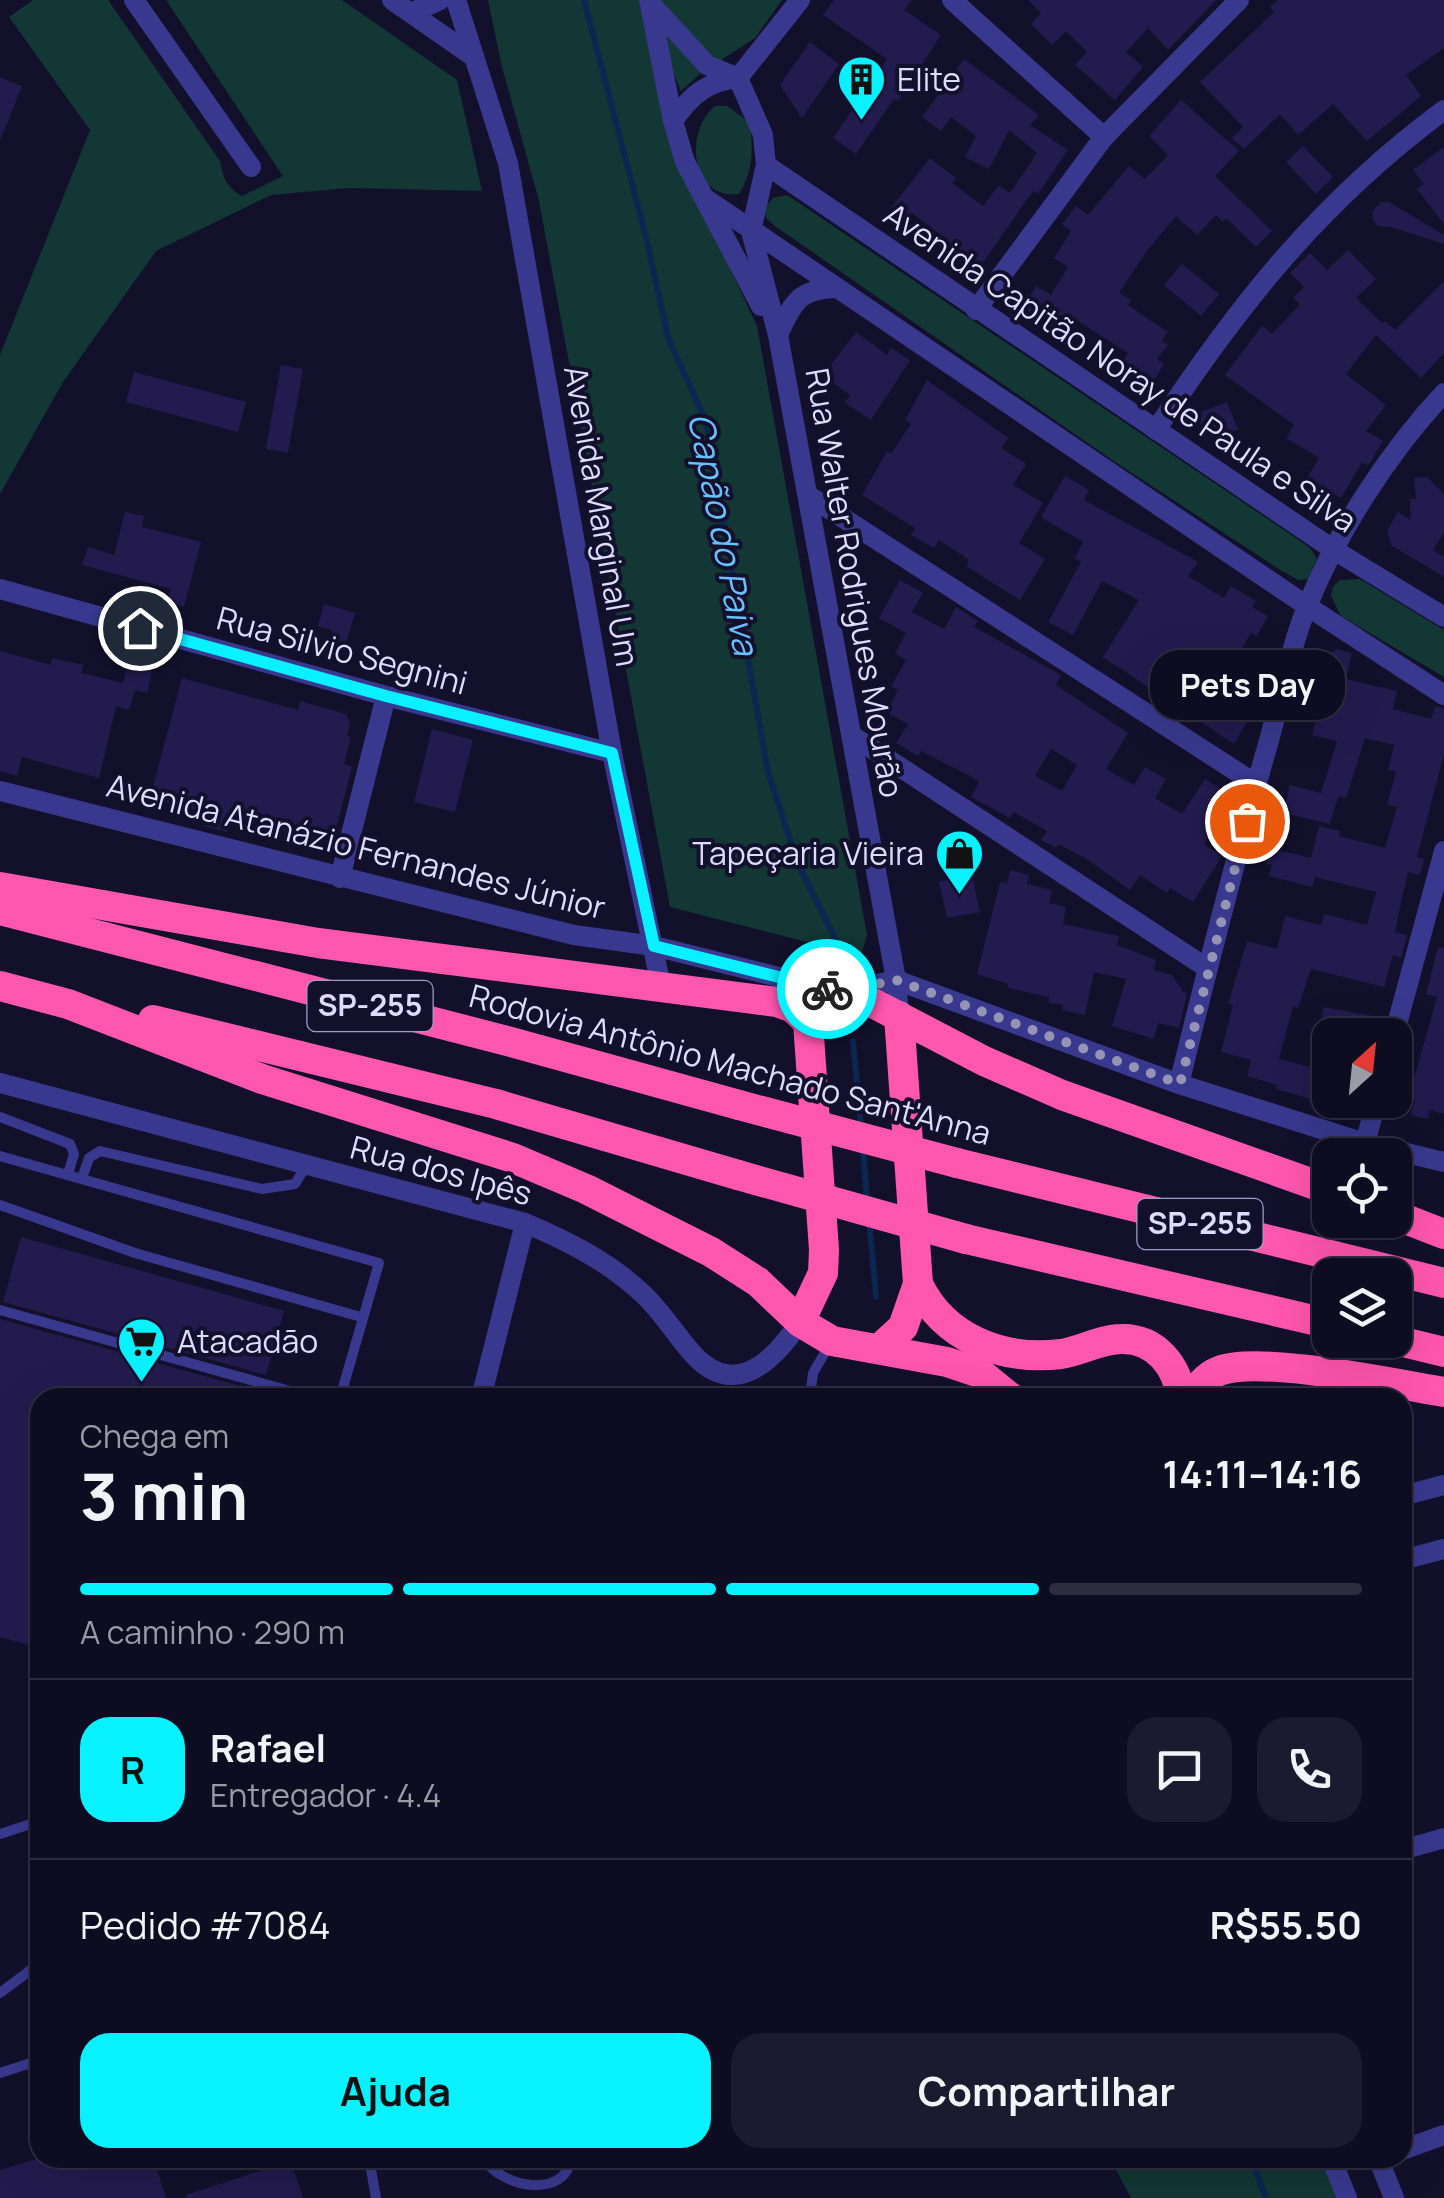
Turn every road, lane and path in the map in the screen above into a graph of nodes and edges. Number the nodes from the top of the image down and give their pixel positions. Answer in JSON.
{"nodes":[{"id":1,"x":134,"y":0,"type":"edge"},
{"id":2,"x":392,"y":0,"type":"edge"},
{"id":3,"x":440,"y":0,"type":"edge"},
{"id":4,"x":456,"y":0,"type":"edge"},
{"id":5,"x":800,"y":0,"type":"edge"},
{"id":6,"x":952,"y":0,"type":"edge"},
{"id":7,"x":1239,"y":0,"type":"edge"},
{"id":8,"x":649,"y":1,"type":"edge"},
{"id":9,"x":411,"y":13,"type":"junction"},
{"id":10,"x":474,"y":58,"type":"junction"},
{"id":11,"x":738,"y":78,"type":"junction"},
{"id":12,"x":1444,"y":110,"type":"edge"},
{"id":13,"x":673,"y":121,"type":"junction"},
{"id":14,"x":1104,"y":137,"type":"junction"},
{"id":15,"x":766,"y":165,"type":"junction"},
{"id":16,"x":250,"y":168,"type":"dead end"},
{"id":17,"x":706,"y":198,"type":"junction"},
{"id":18,"x":751,"y":230,"type":"junction"},
{"id":19,"x":836,"y":288,"type":"junction"},
{"id":20,"x":976,"y":310,"type":"junction"},
{"id":21,"x":778,"y":337,"type":"junction"},
{"id":22,"x":1444,"y":393,"type":"edge"},
{"id":23,"x":1156,"y":430,"type":"junction"},
{"id":24,"x":808,"y":496,"type":"junction"},
{"id":25,"x":1334,"y":550,"type":"junction"},
{"id":26,"x":0,"y":589,"type":"edge"},
{"id":27,"x":1307,"y":606,"type":"junction"},
{"id":28,"x":1444,"y":616,"type":"edge"},
{"id":29,"x":1444,"y":695,"type":"edge"},
{"id":30,"x":386,"y":696,"type":"junction"},
{"id":31,"x":852,"y":734,"type":"junction"},
{"id":32,"x":612,"y":753,"type":"junction"},
{"id":33,"x":1256,"y":784,"type":"junction"},
{"id":34,"x":0,"y":791,"type":"edge"},
{"id":35,"x":1444,"y":851,"type":"edge"},
{"id":36,"x":340,"y":878,"type":"junction"},
{"id":37,"x":0,"y":887,"type":"edge"},
{"id":38,"x":0,"y":910,"type":"edge"},
{"id":39,"x":654,"y":946,"type":"junction"},
{"id":40,"x":1207,"y":968,"type":"junction"},
{"id":41,"x":896,"y":980,"type":"junction"},
{"id":42,"x":0,"y":984,"type":"edge"},
{"id":43,"x":661,"y":986,"type":"junction"},
{"id":44,"x":839,"y":992,"type":"junction"},
{"id":45,"x":900,"y":1016,"type":"junction"},
{"id":46,"x":1399,"y":1018,"type":"edge"},
{"id":47,"x":808,"y":1022,"type":"junction"},
{"id":48,"x":0,"y":1084,"type":"edge"},
{"id":49,"x":1180,"y":1084,"type":"junction"},
{"id":50,"x":0,"y":1118,"type":"edge"},
{"id":51,"x":1349,"y":1138,"type":"edge"},
{"id":52,"x":1412,"y":1154,"type":"edge"},
{"id":53,"x":0,"y":1156,"type":"edge"},
{"id":54,"x":1444,"y":1162,"type":"edge"},
{"id":55,"x":306,"y":1166,"type":"junction"},
{"id":56,"x":68,"y":1174,"type":"junction"},
{"id":57,"x":82,"y":1178,"type":"junction"},
{"id":58,"x":1312,"y":1184,"type":"edge"},
{"id":59,"x":0,"y":1206,"type":"edge"},
{"id":60,"x":526,"y":1222,"type":"junction"},
{"id":61,"x":1412,"y":1222,"type":"edge"},
{"id":62,"x":1444,"y":1234,"type":"edge"},
{"id":63,"x":1444,"y":1283,"type":"edge"},
{"id":64,"x":918,"y":1284,"type":"junction"},
{"id":65,"x":0,"y":1310,"type":"edge"},
{"id":66,"x":361,"y":1318,"type":"junction"},
{"id":67,"x":1312,"y":1320,"type":"edge"},
{"id":68,"x":800,"y":1322,"type":"junction"},
{"id":69,"x":832,"y":1341,"type":"junction"},
{"id":70,"x":1412,"y":1344,"type":"edge"},
{"id":71,"x":879,"y":1350,"type":"junction"},
{"id":72,"x":1444,"y":1352,"type":"edge"},
{"id":73,"x":279,"y":1388,"type":"edge"},
{"id":74,"x":343,"y":1388,"type":"edge"},
{"id":75,"x":483,"y":1388,"type":"edge"},
{"id":76,"x":811,"y":1388,"type":"edge"},
{"id":77,"x":999,"y":1388,"type":"edge"},
{"id":78,"x":1180,"y":1388,"type":"edge"},
{"id":79,"x":1197,"y":1388,"type":"edge"},
{"id":80,"x":1444,"y":1392,"type":"edge"},
{"id":81,"x":1444,"y":1485,"type":"edge"},
{"id":82,"x":1412,"y":1493,"type":"edge"},
{"id":83,"x":1444,"y":1549,"type":"edge"},
{"id":84,"x":1412,"y":1557,"type":"edge"},
{"id":85,"x":30,"y":1824,"type":"edge"},
{"id":86,"x":0,"y":1834,"type":"edge"},
{"id":87,"x":1444,"y":1838,"type":"edge"},
{"id":88,"x":1412,"y":1847,"type":"edge"},
{"id":89,"x":30,"y":1970,"type":"edge"},
{"id":90,"x":0,"y":1993,"type":"edge"},
{"id":91,"x":30,"y":2063,"type":"edge"},
{"id":92,"x":0,"y":2073,"type":"edge"},
{"id":93,"x":1444,"y":2135,"type":"edge"},
{"id":94,"x":1412,"y":2146,"type":"edge"},
{"id":95,"x":371,"y":2168,"type":"edge"},
{"id":96,"x":492,"y":2168,"type":"edge"},
{"id":97,"x":569,"y":2168,"type":"edge"},
{"id":98,"x":1335,"y":2168,"type":"edge"},
{"id":99,"x":1384,"y":2168,"type":"edge"},
{"id":100,"x":376,"y":2198,"type":"edge"},
{"id":101,"x":1348,"y":2198,"type":"edge"},
{"id":102,"x":1394,"y":2198,"type":"edge"}],
"edges":[{"from":1,"to":16,"type":"street"},
{"from":2,"to":9,"type":"street"},
{"from":3,"to":9,"type":"street"},
{"from":4,"to":10,"type":"street","name":"Avenida Marginal Um"},
{"from":5,"to":11,"type":"street"},
{"from":6,"to":14,"type":"street"},
{"from":7,"to":14,"type":"street"},
{"from":8,"to":11,"type":"street"},
{"from":8,"to":13,"type":"street","name":"Rua Walter Rodrigues Mourão"},
{"from":9,"to":10,"type":"street"},
{"from":10,"to":32,"type":"street","name":"Avenida Marginal Um"},
{"from":11,"to":13,"type":"street"},
{"from":11,"to":15,"type":"street"},
{"from":12,"to":23,"type":"street"},
{"from":13,"to":17,"type":"street","name":"Rua Walter Rodrigues Mourão"},
{"from":14,"to":20,"type":"street"},
{"from":15,"to":18,"type":"street","name":"Rua Walter Rodrigues Mourão"},
{"from":15,"to":20,"type":"street","name":"Avenida Capitão Noray de Paula e Silva"},
{"from":17,"to":18,"type":"street"},
{"from":17,"to":21,"type":"street","name":"Rua Walter Rodrigues Mourão"},
{"from":18,"to":19,"type":"street"},
{"from":18,"to":21,"type":"street","name":"Rua Walter Rodrigues Mourão"},
{"from":19,"to":21,"type":"street"},
{"from":19,"to":27,"type":"street"},
{"from":20,"to":23,"type":"street","name":"Avenida Capitão Noray de Paula e Silva"},
{"from":21,"to":24,"type":"street","name":"Rua Walter Rodrigues Mourão"},
{"from":22,"to":25,"type":"street"},
{"from":23,"to":25,"type":"street","name":"Avenida Capitão Noray de Paula e Silva"},
{"from":24,"to":31,"type":"street","name":"Rua Walter Rodrigues Mourão"},
{"from":24,"to":33,"type":"street"},
{"from":25,"to":27,"type":"street"},
{"from":25,"to":28,"type":"street","name":"Avenida Capitão Noray de Paula e Silva"},
{"from":26,"to":30,"type":"street","name":"Rua Silvio Segnini"},
{"from":27,"to":29,"type":"street"},
{"from":27,"to":33,"type":"street"},
{"from":30,"to":32,"type":"street","name":"Rua Silvio Segnini"},
{"from":30,"to":36,"type":"street"},
{"from":31,"to":40,"type":"street"},
{"from":31,"to":41,"type":"street","name":"Rua Walter Rodrigues Mourão"},
{"from":32,"to":39,"type":"street","name":"Avenida Marginal Um"},
{"from":33,"to":40,"type":"street"},
{"from":34,"to":36,"type":"street","name":"Avenida Atanázio Fernandes Júnior"},
{"from":35,"to":46,"type":"street"},
{"from":36,"to":39,"type":"street","name":"Avenida Atanázio Fernandes Júnior"},
{"from":37,"to":43,"type":"highway"},
{"from":38,"to":63,"type":"highway","name":"Rodovia Antônio Machado Sant'Anna","number":"SP-255","bridge":true},
{"from":39,"to":43,"type":"street","name":"Avenida Marginal Um"},
{"from":39,"to":44,"type":"street","name":"Avenida Atanázio Fernandes Júnior"},
{"from":40,"to":49,"type":"street"},
{"from":41,"to":44,"type":"street","name":"Avenida Atanázio Fernandes Júnior"},
{"from":41,"to":45,"type":"street","name":"Rua Walter Rodrigues Mourão"},
{"from":41,"to":49,"type":"street"},
{"from":42,"to":67,"type":"highway","number":"SP-255","bridge":true},
{"from":42,"to":68,"type":"highway"},
{"from":43,"to":47,"type":"highway"},
{"from":44,"to":45,"type":"highway"},
{"from":44,"to":47,"type":"highway"},
{"from":45,"to":58,"type":"highway"},
{"from":45,"to":64,"type":"highway"},
{"from":47,"to":68,"type":"highway"},
{"from":48,"to":55,"type":"street","name":"Rua dos Ipês"},
{"from":49,"to":51,"type":"street"},
{"from":50,"to":56,"type":"lane"},
{"from":52,"to":54,"type":"street"},
{"from":53,"to":56,"type":"lane"},
{"from":55,"to":57,"type":"lane"},
{"from":55,"to":60,"type":"street","name":"Rua dos Ipês"},
{"from":56,"to":57,"type":"lane"},
{"from":57,"to":66,"type":"lane"},
{"from":59,"to":66,"type":"lane"},
{"from":60,"to":68,"type":"street","name":"Rua dos Ipês"},
{"from":60,"to":75,"type":"street"},
{"from":61,"to":62,"type":"highway"},
{"from":64,"to":71,"type":"highway"},
{"from":64,"to":78,"type":"highway"},
{"from":65,"to":73,"type":"lane"},
{"from":66,"to":74,"type":"lane"},
{"from":68,"to":69,"type":"highway"},
{"from":69,"to":71,"type":"highway"},
{"from":69,"to":76,"type":"lane"},
{"from":70,"to":72,"type":"highway"},
{"from":71,"to":77,"type":"highway"},
{"from":79,"to":80,"type":"highway"},
{"from":81,"to":82,"type":"street"},
{"from":83,"to":84,"type":"street"},
{"from":85,"to":86,"type":"lane"},
{"from":87,"to":88,"type":"street"},
{"from":89,"to":90,"type":"lane"},
{"from":91,"to":92,"type":"lane"},
{"from":93,"to":94,"type":"street"},
{"from":95,"to":100,"type":"lane"},
{"from":96,"to":97,"type":"lane"},
{"from":98,"to":101,"type":"street"},
{"from":99,"to":102,"type":"street"}]}
